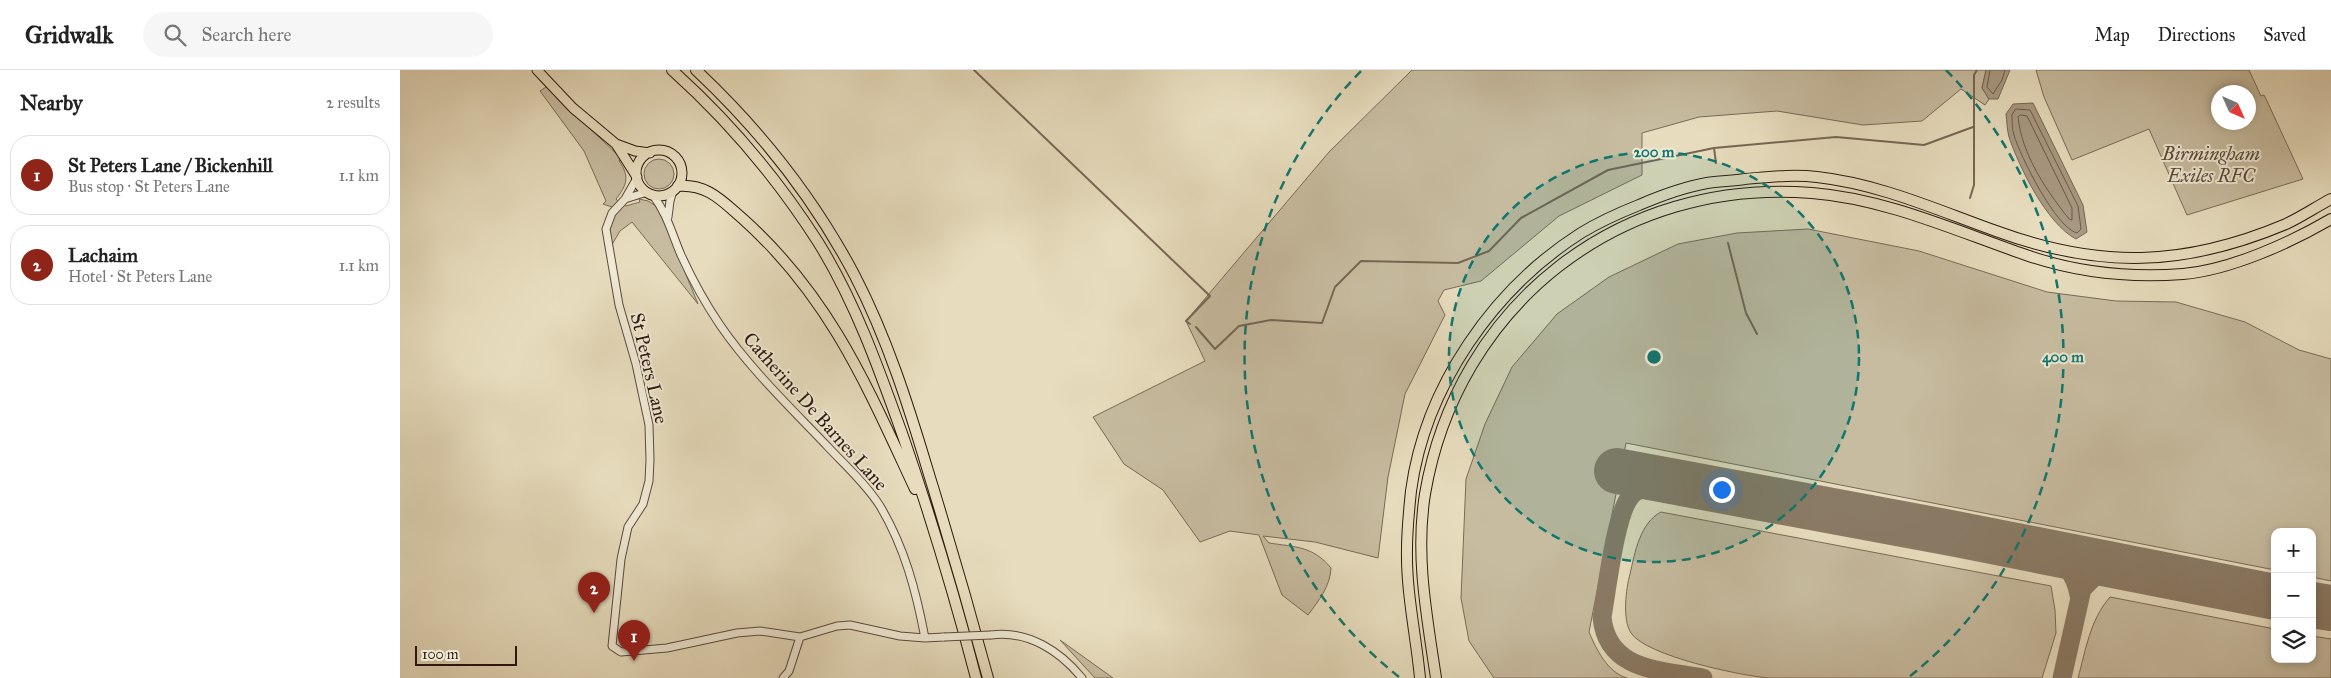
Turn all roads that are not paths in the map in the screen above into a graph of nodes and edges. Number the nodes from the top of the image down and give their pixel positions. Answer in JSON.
{"nodes":[{"id":1,"x":537,"y":70,"type":"edge"},
{"id":2,"x":672,"y":70,"type":"edge"},
{"id":3,"x":696,"y":70,"type":"edge"},
{"id":4,"x":616,"y":144,"type":"junction"},
{"id":5,"x":650,"y":153,"type":"junction"},
{"id":6,"x":637,"y":178,"type":"junction"},
{"id":7,"x":676,"y":188,"type":"junction"},
{"id":8,"x":649,"y":193,"type":"junction"},
{"id":9,"x":625,"y":199,"type":"junction"},
{"id":10,"x":2331,"y":199,"type":"edge"},
{"id":11,"x":668,"y":220,"type":"junction"},
{"id":12,"x":2331,"y":220,"type":"edge"},
{"id":13,"x":936,"y":533,"type":"junction"},
{"id":14,"x":800,"y":637,"type":"junction"},
{"id":15,"x":925,"y":638,"type":"junction"},
{"id":16,"x":784,"y":678,"type":"edge"},
{"id":17,"x":976,"y":678,"type":"edge"},
{"id":18,"x":988,"y":678,"type":"edge"},
{"id":19,"x":1082,"y":678,"type":"edge"},
{"id":20,"x":1420,"y":678,"type":"edge"},
{"id":21,"x":1437,"y":678,"type":"edge"}],
"edges":[{"from":1,"to":4,"type":"main road"},
{"from":2,"to":13,"type":"highway"},
{"from":3,"to":18,"type":"highway"},
{"from":4,"to":5,"type":"main road"},
{"from":4,"to":6,"type":"main road"},
{"from":5,"to":6,"type":"main road"},
{"from":5,"to":7,"type":"main road"},
{"from":6,"to":8,"type":"main road"},
{"from":6,"to":9,"type":"street","name":"St Peters Lane"},
{"from":7,"to":8,"type":"main road"},
{"from":7,"to":11,"type":"street","name":"Catherine De Barnes Lane"},
{"from":7,"to":13,"type":"highway"},
{"from":8,"to":9,"type":"street"},
{"from":8,"to":11,"type":"street","name":"Catherine De Barnes Lane"},
{"from":9,"to":14,"type":"street","name":"St Peters Lane"},
{"from":10,"to":20,"type":"highway"},
{"from":11,"to":15,"type":"street","name":"Catherine De Barnes Lane"},
{"from":12,"to":21,"type":"highway"},
{"from":13,"to":17,"type":"highway"},
{"from":14,"to":15,"type":"street","name":"St Peters Lane"},
{"from":14,"to":16,"type":"street"},
{"from":15,"to":19,"type":"street","bridge":true}]}
